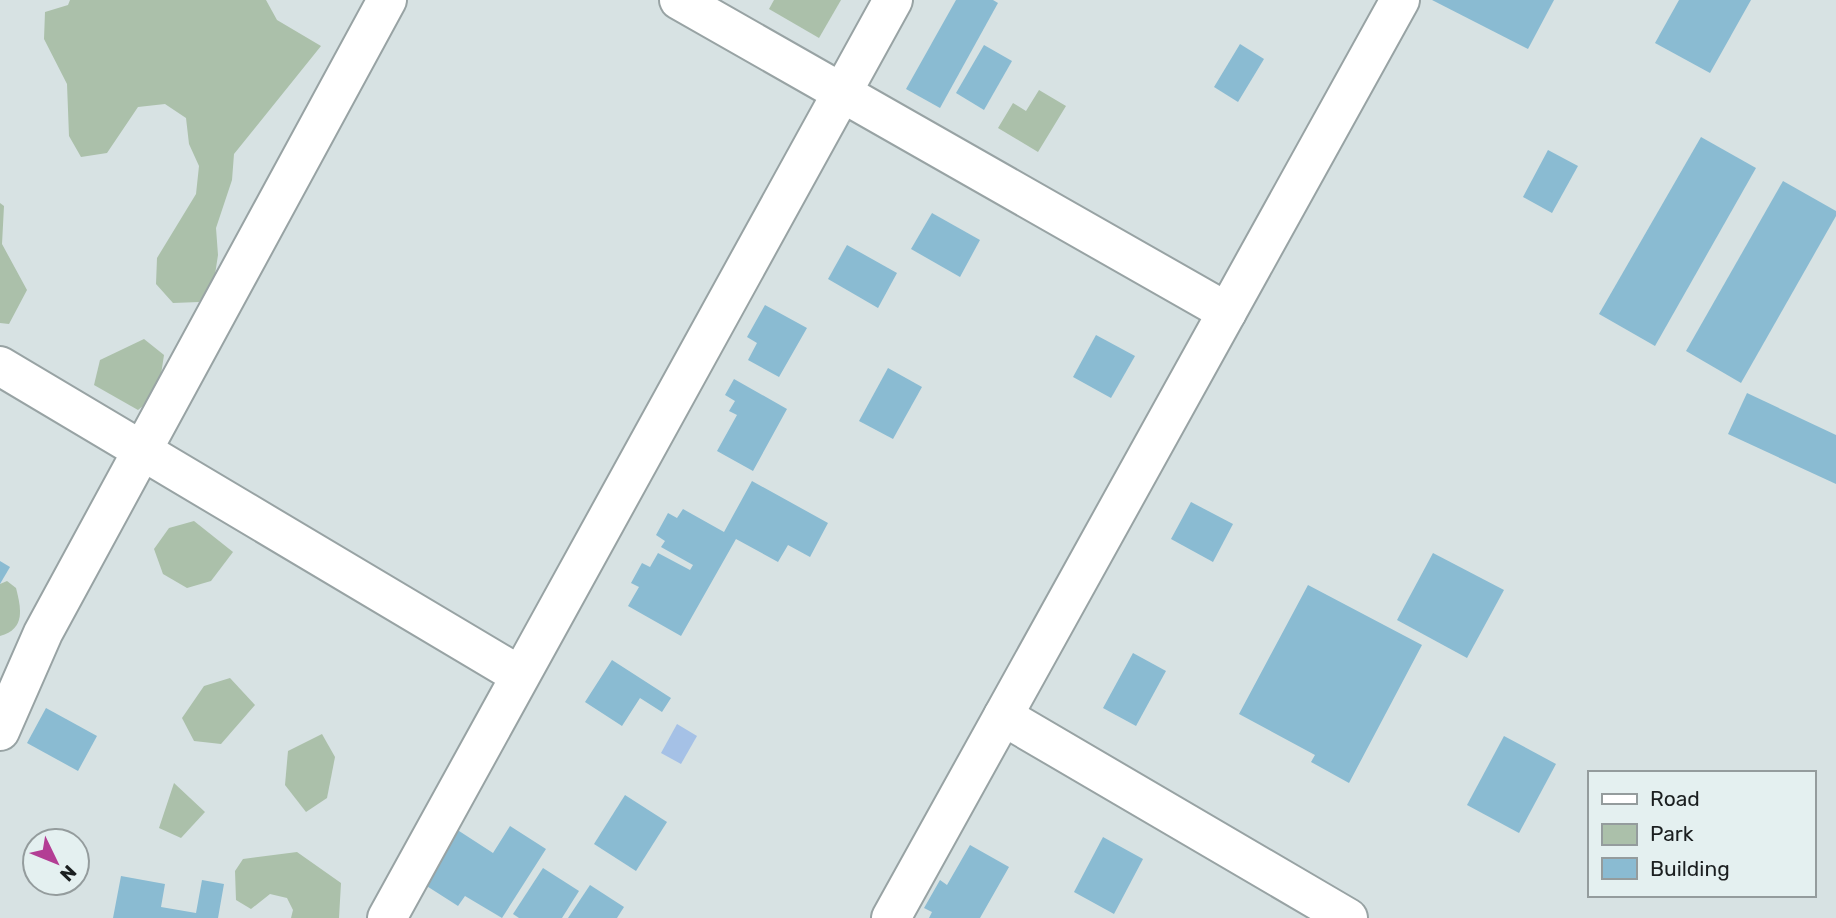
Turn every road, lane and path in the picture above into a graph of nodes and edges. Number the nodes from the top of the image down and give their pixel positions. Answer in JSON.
{"nodes":[{"id":1,"x":387,"y":0,"type":"edge"},
{"id":2,"x":679,"y":0,"type":"edge"},
{"id":3,"x":893,"y":0,"type":"edge"},
{"id":4,"x":1400,"y":0,"type":"edge"},
{"id":5,"x":842,"y":92,"type":"junction"},
{"id":6,"x":1227,"y":312,"type":"junction"},
{"id":7,"x":0,"y":366,"type":"edge"},
{"id":8,"x":142,"y":450,"type":"junction"},
{"id":9,"x":519,"y":675,"type":"junction"},
{"id":10,"x":1003,"y":716,"type":"junction"},
{"id":11,"x":0,"y":731,"type":"edge"},
{"id":12,"x":388,"y":918,"type":"edge"},
{"id":13,"x":891,"y":918,"type":"edge"},
{"id":14,"x":1348,"y":918,"type":"edge"}],
"edges":[{"from":1,"to":8,"type":"street"},
{"from":2,"to":5,"type":"street"},
{"from":3,"to":5,"type":"street"},
{"from":4,"to":6,"type":"street"},
{"from":5,"to":6,"type":"street"},
{"from":5,"to":9,"type":"street"},
{"from":6,"to":10,"type":"street"},
{"from":7,"to":8,"type":"street"},
{"from":8,"to":9,"type":"street"},
{"from":8,"to":11,"type":"street"},
{"from":9,"to":12,"type":"street"},
{"from":10,"to":13,"type":"street"},
{"from":10,"to":14,"type":"street"}]}
